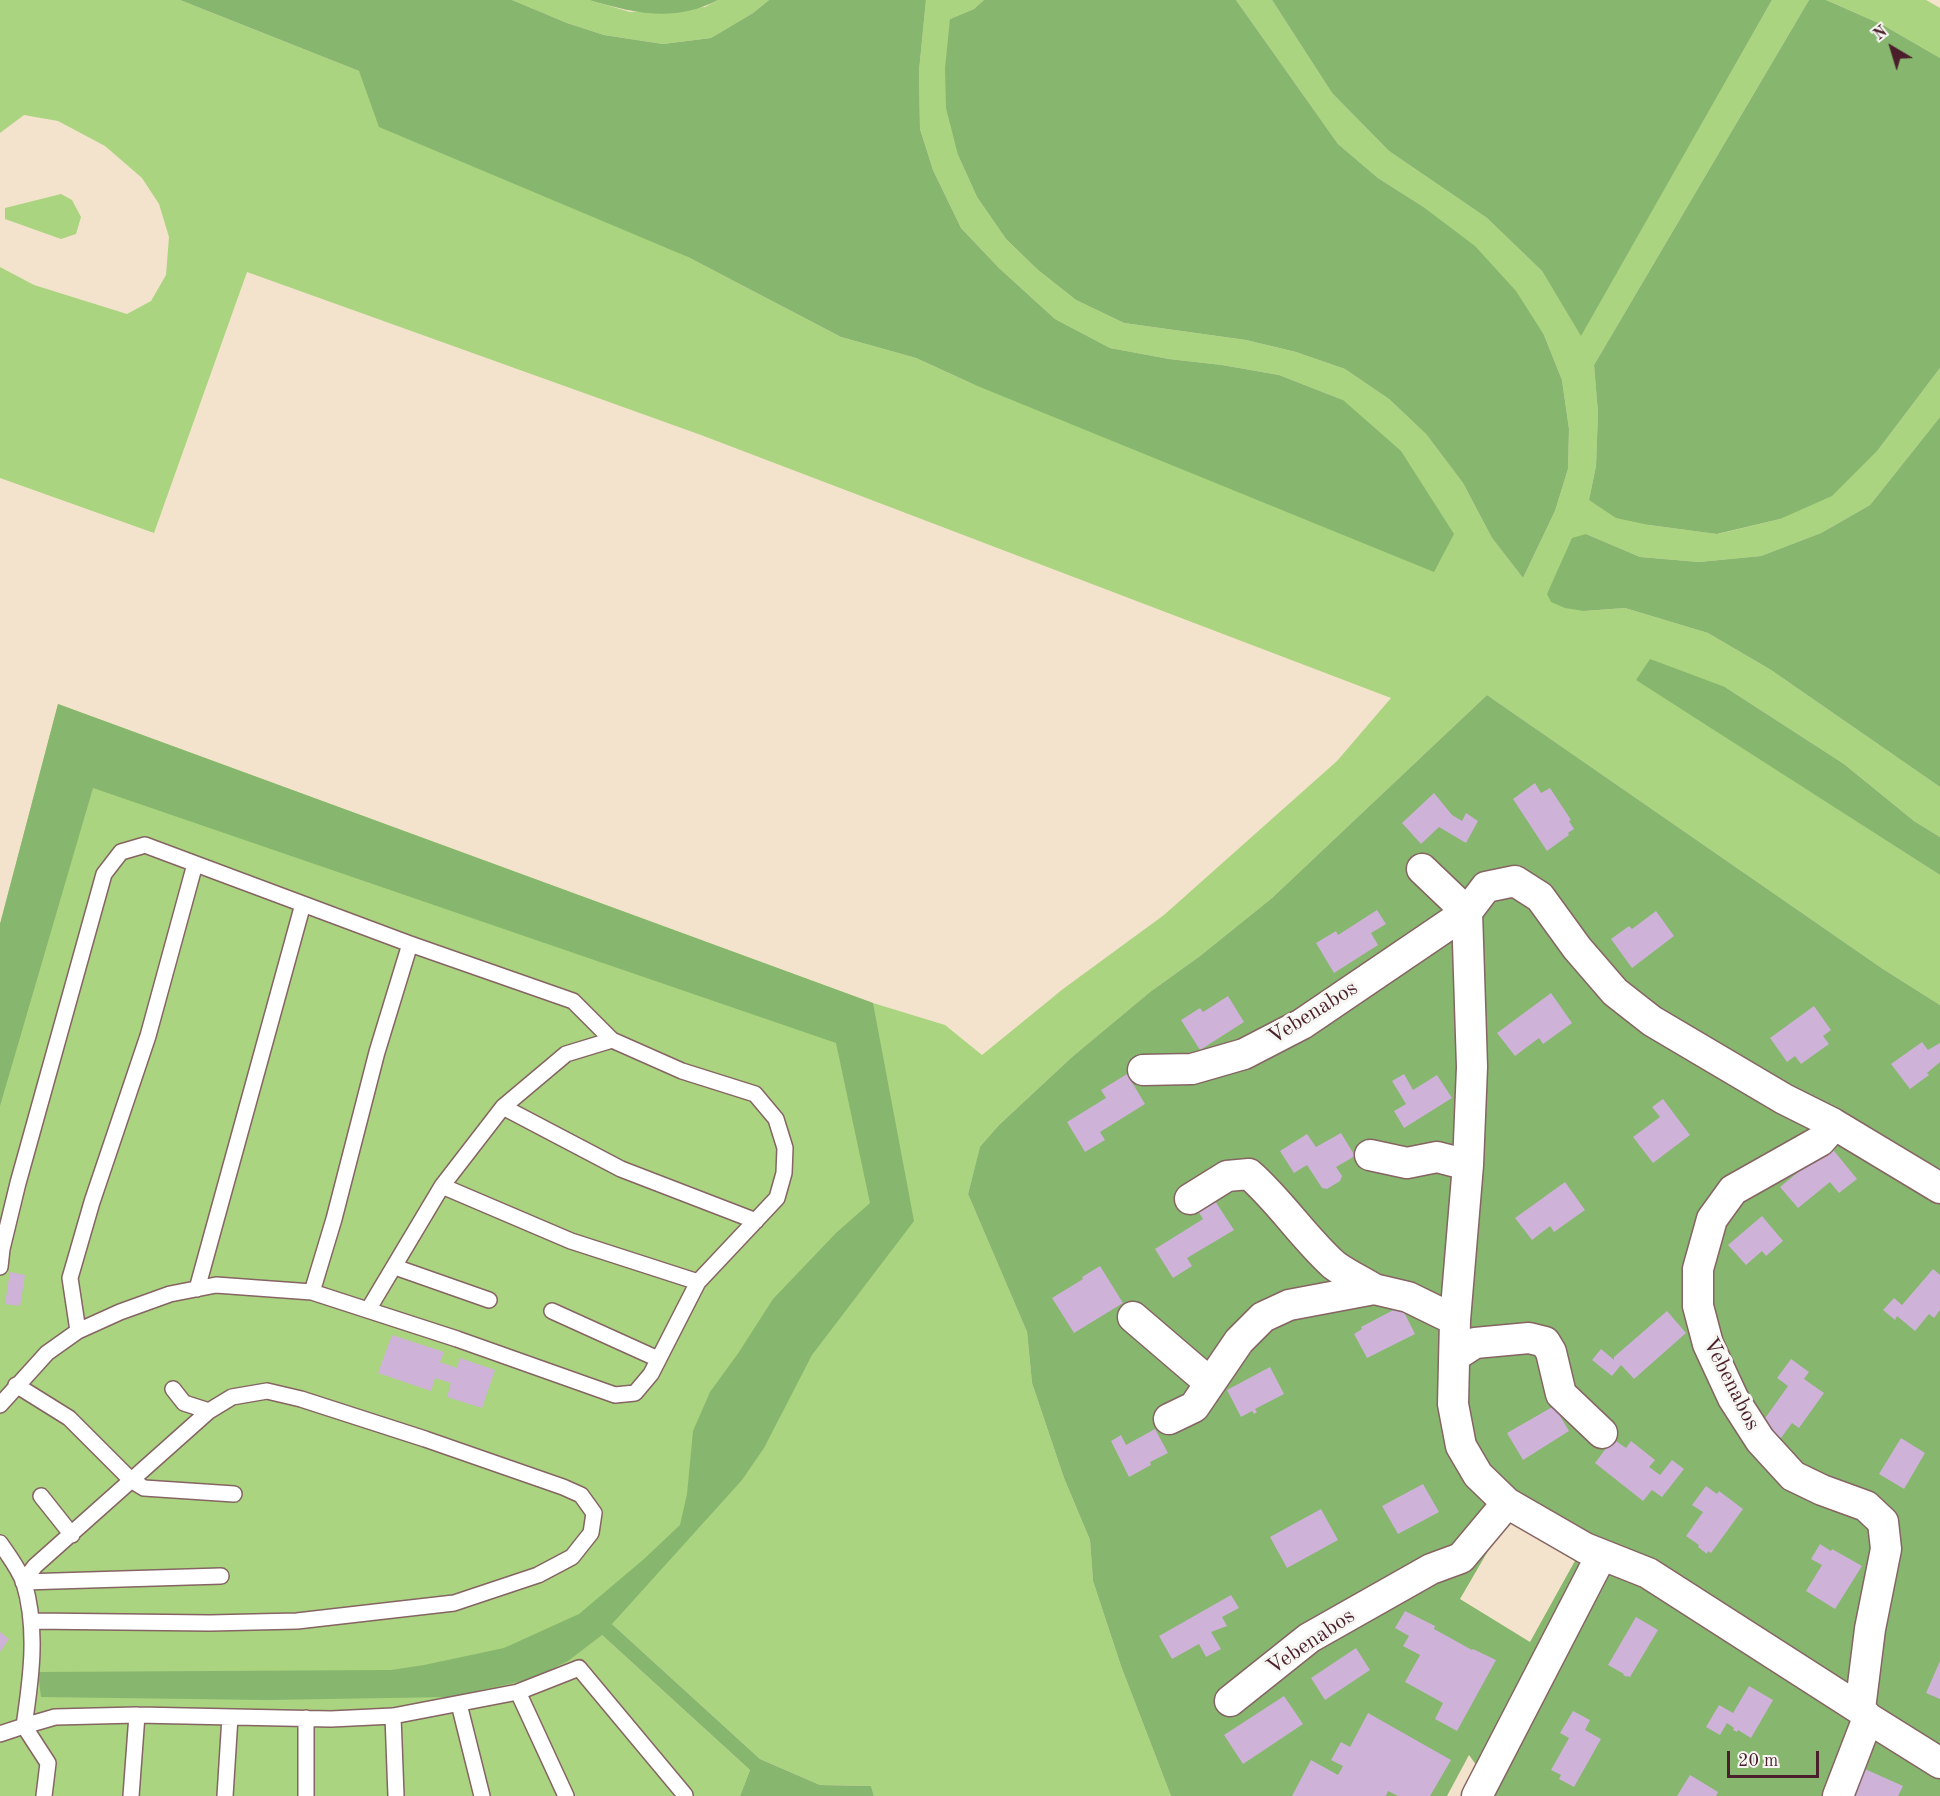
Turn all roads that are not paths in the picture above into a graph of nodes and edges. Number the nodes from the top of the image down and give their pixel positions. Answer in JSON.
{"nodes":[{"id":1,"x":195,"y":864,"type":"junction"},
{"id":2,"x":1422,"y":869,"type":"dead end"},
{"id":3,"x":303,"y":904,"type":"junction"},
{"id":4,"x":1467,"y":912,"type":"junction"},
{"id":5,"x":410,"y":944,"type":"junction"},
{"id":6,"x":612,"y":1040,"type":"junction"},
{"id":7,"x":1143,"y":1070,"type":"dead end"},
{"id":8,"x":503,"y":1107,"type":"junction"},
{"id":9,"x":1832,"y":1123,"type":"junction"},
{"id":10,"x":1370,"y":1155,"type":"dead end"},
{"id":11,"x":1468,"y":1165,"type":"junction"},
{"id":12,"x":442,"y":1186,"type":"junction"},
{"id":13,"x":1940,"y":1188,"type":"edge"},
{"id":14,"x":1190,"y":1199,"type":"dead end"},
{"id":15,"x":756,"y":1221,"type":"junction"},
{"id":16,"x":0,"y":1267,"type":"edge"},
{"id":17,"x":395,"y":1267,"type":"junction"},
{"id":18,"x":698,"y":1282,"type":"junction"},
{"id":19,"x":197,"y":1288,"type":"junction"},
{"id":20,"x":1374,"y":1289,"type":"junction"},
{"id":21,"x":312,"y":1292,"type":"junction"},
{"id":22,"x":489,"y":1300,"type":"dead end"},
{"id":23,"x":368,"y":1310,"type":"junction"},
{"id":24,"x":552,"y":1311,"type":"dead end"},
{"id":25,"x":1133,"y":1317,"type":"dead end"},
{"id":26,"x":1455,"y":1320,"type":"junction"},
{"id":27,"x":78,"y":1331,"type":"junction"},
{"id":28,"x":1455,"y":1356,"type":"junction"},
{"id":29,"x":658,"y":1359,"type":"junction"},
{"id":30,"x":1210,"y":1383,"type":"junction"},
{"id":31,"x":16,"y":1385,"type":"junction"},
{"id":32,"x":173,"y":1389,"type":"dead end"},
{"id":33,"x":0,"y":1405,"type":"edge"},
{"id":34,"x":209,"y":1411,"type":"junction"},
{"id":35,"x":1169,"y":1419,"type":"dead end"},
{"id":36,"x":1602,"y":1433,"type":"dead end"},
{"id":37,"x":131,"y":1480,"type":"junction"},
{"id":38,"x":234,"y":1494,"type":"dead end"},
{"id":39,"x":41,"y":1497,"type":"dead end"},
{"id":40,"x":1507,"y":1503,"type":"junction"},
{"id":41,"x":72,"y":1535,"type":"junction"},
{"id":42,"x":0,"y":1543,"type":"edge"},
{"id":43,"x":1601,"y":1556,"type":"junction"},
{"id":44,"x":221,"y":1576,"type":"dead end"},
{"id":45,"x":23,"y":1582,"type":"junction"},
{"id":46,"x":32,"y":1622,"type":"junction"},
{"id":47,"x":518,"y":1692,"type":"junction"},
{"id":48,"x":1230,"y":1701,"type":"dead end"},
{"id":49,"x":459,"y":1704,"type":"junction"},
{"id":50,"x":1864,"y":1714,"type":"junction"},
{"id":51,"x":138,"y":1715,"type":"junction"},
{"id":52,"x":393,"y":1716,"type":"junction"},
{"id":53,"x":230,"y":1717,"type":"junction"},
{"id":54,"x":306,"y":1718,"type":"junction"},
{"id":55,"x":24,"y":1726,"type":"junction"},
{"id":56,"x":0,"y":1734,"type":"edge"},
{"id":57,"x":1940,"y":1763,"type":"edge"},
{"id":58,"x":685,"y":1795,"type":"edge"},
{"id":59,"x":44,"y":1796,"type":"edge"},
{"id":60,"x":132,"y":1796,"type":"edge"},
{"id":61,"x":225,"y":1796,"type":"edge"},
{"id":62,"x":306,"y":1796,"type":"edge"},
{"id":63,"x":396,"y":1796,"type":"edge"},
{"id":64,"x":483,"y":1796,"type":"edge"},
{"id":65,"x":566,"y":1796,"type":"edge"},
{"id":66,"x":1477,"y":1796,"type":"edge"},
{"id":67,"x":1838,"y":1796,"type":"edge"}],
"edges":[{"from":1,"to":3,"type":"lane"},
{"from":1,"to":16,"type":"lane"},
{"from":1,"to":27,"type":"lane"},
{"from":2,"to":4,"type":"street"},
{"from":3,"to":5,"type":"lane"},
{"from":3,"to":19,"type":"lane"},
{"from":4,"to":7,"type":"street","name":"Vebenabos"},
{"from":4,"to":9,"type":"street","name":"Vebenabos"},
{"from":4,"to":11,"type":"street"},
{"from":5,"to":6,"type":"lane"},
{"from":5,"to":21,"type":"lane"},
{"from":6,"to":8,"type":"lane"},
{"from":6,"to":15,"type":"lane"},
{"from":8,"to":12,"type":"lane"},
{"from":8,"to":15,"type":"lane"},
{"from":9,"to":13,"type":"street","name":"Vebenabos"},
{"from":9,"to":50,"type":"street","name":"Vebenabos"},
{"from":10,"to":11,"type":"street"},
{"from":11,"to":26,"type":"street"},
{"from":12,"to":17,"type":"lane"},
{"from":12,"to":18,"type":"lane"},
{"from":14,"to":20,"type":"street"},
{"from":15,"to":18,"type":"lane"},
{"from":17,"to":22,"type":"lane"},
{"from":17,"to":23,"type":"lane"},
{"from":18,"to":29,"type":"lane"},
{"from":19,"to":21,"type":"lane"},
{"from":19,"to":27,"type":"lane"},
{"from":20,"to":26,"type":"street"},
{"from":20,"to":30,"type":"street"},
{"from":21,"to":23,"type":"lane"},
{"from":23,"to":29,"type":"lane"},
{"from":24,"to":29,"type":"lane"},
{"from":25,"to":30,"type":"street"},
{"from":26,"to":28,"type":"street"},
{"from":27,"to":31,"type":"lane"},
{"from":28,"to":36,"type":"street"},
{"from":28,"to":40,"type":"street"},
{"from":30,"to":35,"type":"street"},
{"from":31,"to":33,"type":"lane"},
{"from":31,"to":37,"type":"lane"},
{"from":32,"to":34,"type":"lane"},
{"from":34,"to":37,"type":"lane"},
{"from":34,"to":46,"type":"lane"},
{"from":37,"to":38,"type":"lane"},
{"from":37,"to":41,"type":"lane"},
{"from":39,"to":41,"type":"lane"},
{"from":40,"to":43,"type":"street"},
{"from":40,"to":48,"type":"street","name":"Vebenabos"},
{"from":41,"to":45,"type":"lane"},
{"from":42,"to":45,"type":"lane"},
{"from":43,"to":50,"type":"street"},
{"from":43,"to":66,"type":"street"},
{"from":44,"to":45,"type":"lane"},
{"from":45,"to":46,"type":"lane"},
{"from":46,"to":55,"type":"lane"},
{"from":47,"to":49,"type":"lane"},
{"from":47,"to":58,"type":"lane"},
{"from":47,"to":65,"type":"lane"},
{"from":49,"to":52,"type":"lane"},
{"from":49,"to":64,"type":"lane"},
{"from":50,"to":57,"type":"street"},
{"from":50,"to":67,"type":"street","name":"Vebenabos"},
{"from":51,"to":53,"type":"lane"},
{"from":51,"to":55,"type":"lane"},
{"from":51,"to":60,"type":"lane"},
{"from":52,"to":54,"type":"lane"},
{"from":52,"to":63,"type":"lane"},
{"from":53,"to":54,"type":"lane"},
{"from":53,"to":61,"type":"lane"},
{"from":54,"to":62,"type":"lane"},
{"from":55,"to":56,"type":"lane"},
{"from":55,"to":59,"type":"lane"}]}
